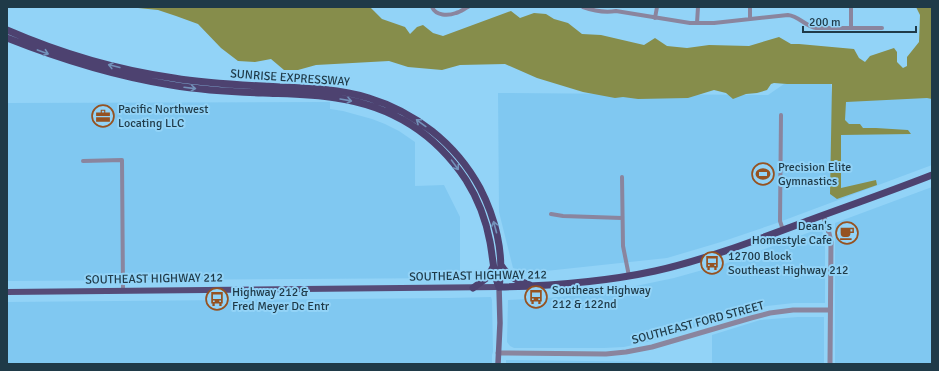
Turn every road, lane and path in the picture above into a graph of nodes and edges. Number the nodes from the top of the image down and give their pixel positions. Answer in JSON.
{"nodes":[{"id":1,"x":432,"y":7,"type":"edge"},
{"id":2,"x":468,"y":7,"type":"edge"},
{"id":3,"x":583,"y":7,"type":"edge"},
{"id":4,"x":657,"y":7,"type":"edge"},
{"id":5,"x":698,"y":7,"type":"edge"},
{"id":6,"x":750,"y":7,"type":"edge"},
{"id":7,"x":851,"y":7,"type":"edge"},
{"id":8,"x":616,"y":9,"type":"edge"},
{"id":9,"x":655,"y":18,"type":"junction"},
{"id":10,"x":750,"y":18,"type":"junction"},
{"id":11,"x":697,"y":23,"type":"junction"},
{"id":12,"x":851,"y":28,"type":"junction"},
{"id":13,"x":882,"y":28,"type":"dead end"},
{"id":14,"x":7,"y":30,"type":"edge"},
{"id":15,"x":7,"y":38,"type":"edge"},
{"id":16,"x":781,"y":115,"type":"dead end"},
{"id":17,"x":83,"y":161,"type":"dead end"},
{"id":18,"x":932,"y":175,"type":"edge"},
{"id":19,"x":622,"y":177,"type":"dead end"},
{"id":20,"x":551,"y":214,"type":"dead end"},
{"id":21,"x":823,"y":215,"type":"junction"},
{"id":22,"x":622,"y":218,"type":"junction"},
{"id":23,"x":783,"y":230,"type":"junction"},
{"id":24,"x":501,"y":265,"type":"junction"},
{"id":25,"x":493,"y":266,"type":"junction"},
{"id":26,"x":628,"y":276,"type":"junction"},
{"id":27,"x":532,"y":286,"type":"junction"},
{"id":28,"x":499,"y":287,"type":"junction"},
{"id":29,"x":473,"y":288,"type":"junction"},
{"id":30,"x":123,"y":291,"type":"junction"},
{"id":31,"x":7,"y":292,"type":"edge"},
{"id":32,"x":830,"y":310,"type":"junction"},
{"id":33,"x":498,"y":353,"type":"junction"},
{"id":34,"x":498,"y":364,"type":"edge"},
{"id":35,"x":830,"y":364,"type":"edge"}],
"edges":[{"from":1,"to":2,"type":"street"},
{"from":3,"to":8,"type":"street"},
{"from":4,"to":9,"type":"street"},
{"from":5,"to":11,"type":"street"},
{"from":6,"to":10,"type":"street"},
{"from":7,"to":12,"type":"street"},
{"from":8,"to":9,"type":"street"},
{"from":9,"to":11,"type":"street"},
{"from":10,"to":11,"type":"street"},
{"from":10,"to":12,"type":"street"},
{"from":12,"to":13,"type":"street"},
{"from":24,"to":14,"type":"highway","name":"SUNRISE EXPRESSWAY","one_way":true},
{"from":15,"to":25,"type":"highway","name":"SUNRISE EXPRESSWAY","one_way":true},
{"from":16,"to":23,"type":"street"},
{"from":17,"to":30,"type":"street"},
{"from":18,"to":21,"type":"highway","name":"SOUTHEAST HIGHWAY 212"},
{"from":19,"to":22,"type":"street"},
{"from":20,"to":22,"type":"street"},
{"from":21,"to":23,"type":"highway","name":"SOUTHEAST HIGHWAY 212"},
{"from":21,"to":32,"type":"street"},
{"from":22,"to":26,"type":"street"},
{"from":23,"to":26,"type":"highway","name":"SOUTHEAST HIGHWAY 212"},
{"from":24,"to":27,"type":"highway"},
{"from":24,"to":28,"type":"highway","name":"SUNRISE EXPRESSWAY"},
{"from":25,"to":28,"type":"highway","name":"SUNRISE EXPRESSWAY"},
{"from":25,"to":29,"type":"highway"},
{"from":26,"to":27,"type":"highway","name":"SOUTHEAST HIGHWAY 212"},
{"from":27,"to":28,"type":"highway","name":"SOUTHEAST HIGHWAY 212"},
{"from":28,"to":29,"type":"main road","name":"SOUTHEAST HIGHWAY 212"},
{"from":28,"to":33,"type":"main road"},
{"from":29,"to":30,"type":"main road","name":"SOUTHEAST HIGHWAY 212"},
{"from":30,"to":31,"type":"main road","name":"SOUTHEAST HIGHWAY 212"},
{"from":32,"to":33,"type":"street","name":"SOUTHEAST FORD STREET"},
{"from":32,"to":35,"type":"street"},
{"from":33,"to":34,"type":"main road"}]}
